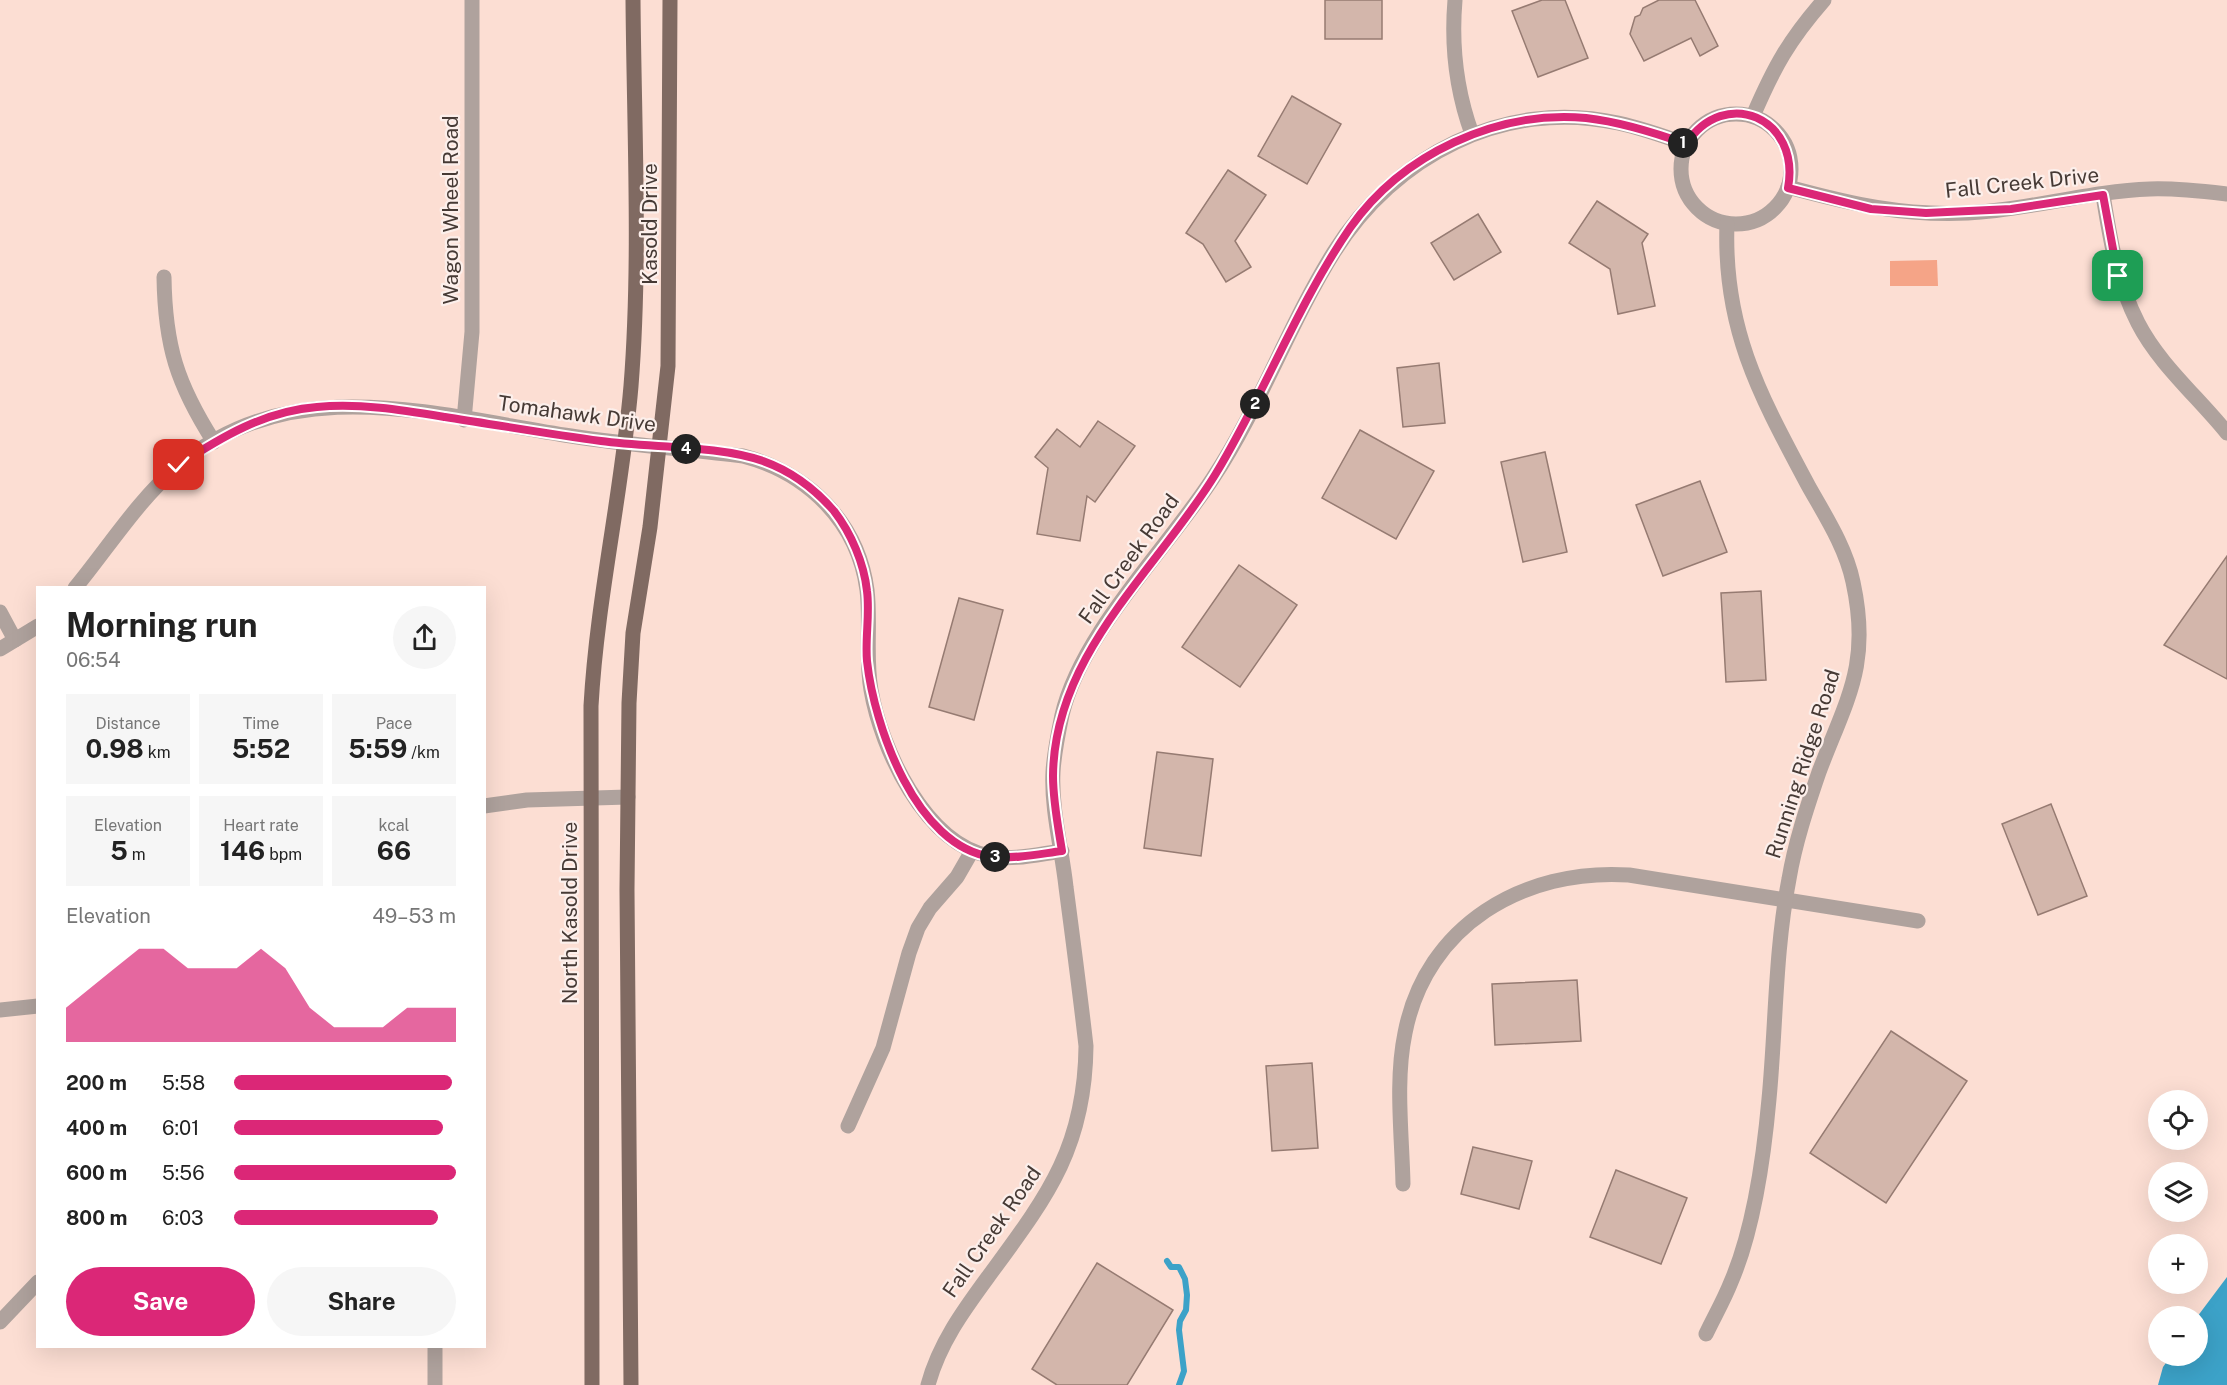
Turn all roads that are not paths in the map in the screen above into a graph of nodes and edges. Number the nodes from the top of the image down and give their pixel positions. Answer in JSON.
{"nodes":[{"id":1,"x":472,"y":0,"type":"edge"},
{"id":2,"x":633,"y":0,"type":"edge"},
{"id":3,"x":670,"y":0,"type":"edge"},
{"id":4,"x":1455,"y":0,"type":"edge"},
{"id":5,"x":1824,"y":0,"type":"edge"},
{"id":6,"x":1753,"y":116,"type":"junction"},
{"id":7,"x":1472,"y":134,"type":"junction"},
{"id":8,"x":1686,"y":144,"type":"junction"},
{"id":9,"x":1788,"y":188,"type":"junction"},
{"id":10,"x":2227,"y":194,"type":"edge"},
{"id":11,"x":2103,"y":195,"type":"junction"},
{"id":12,"x":1727,"y":224,"type":"junction"},
{"id":13,"x":164,"y":277,"type":"dead end"},
{"id":14,"x":464,"y":420,"type":"junction"},
{"id":15,"x":2227,"y":433,"type":"edge"},
{"id":16,"x":214,"y":442,"type":"junction"},
{"id":17,"x":625,"y":444,"type":"junction"},
{"id":18,"x":659,"y":447,"type":"junction"},
{"id":19,"x":77,"y":586,"type":"edge"},
{"id":20,"x":0,"y":612,"type":"edge"},
{"id":21,"x":36,"y":627,"type":"edge"},
{"id":22,"x":15,"y":640,"type":"junction"},
{"id":23,"x":0,"y":649,"type":"edge"},
{"id":24,"x":591,"y":797,"type":"junction"},
{"id":25,"x":628,"y":797,"type":"junction"},
{"id":26,"x":486,"y":806,"type":"edge"},
{"id":27,"x":972,"y":851,"type":"junction"},
{"id":28,"x":1062,"y":851,"type":"junction"},
{"id":29,"x":1785,"y":900,"type":"junction"},
{"id":30,"x":1918,"y":921,"type":"dead end"},
{"id":31,"x":36,"y":1006,"type":"edge"},
{"id":32,"x":0,"y":1010,"type":"edge"},
{"id":33,"x":848,"y":1126,"type":"dead end"},
{"id":34,"x":1403,"y":1184,"type":"dead end"},
{"id":35,"x":36,"y":1284,"type":"edge"},
{"id":36,"x":0,"y":1322,"type":"edge"},
{"id":37,"x":1706,"y":1334,"type":"dead end"},
{"id":38,"x":435,"y":1348,"type":"edge"},
{"id":39,"x":435,"y":1385,"type":"edge"},
{"id":40,"x":592,"y":1385,"type":"edge"},
{"id":41,"x":632,"y":1385,"type":"edge"},
{"id":42,"x":928,"y":1385,"type":"edge"}],
"edges":[{"from":1,"to":14,"type":"street","name":"Wagon Wheel Road"},
{"from":2,"to":17,"type":"main road","name":"Kasold Drive"},
{"from":3,"to":18,"type":"main road","name":"Kasold Drive"},
{"from":4,"to":7,"type":"street"},
{"from":5,"to":6,"type":"street"},
{"from":6,"to":8,"type":"street"},
{"from":6,"to":9,"type":"street"},
{"from":7,"to":8,"type":"street","name":"Fall Creek Road"},
{"from":7,"to":28,"type":"street","name":"Fall Creek Road"},
{"from":8,"to":12,"type":"street"},
{"from":9,"to":11,"type":"street","name":"Fall Creek Drive"},
{"from":9,"to":12,"type":"street"},
{"from":10,"to":11,"type":"street","name":"Fall Creek Drive"},
{"from":11,"to":15,"type":"street"},
{"from":12,"to":29,"type":"street","name":"Running Ridge Road"},
{"from":13,"to":16,"type":"street"},
{"from":14,"to":16,"type":"street","name":"Tomahawk Drive"},
{"from":14,"to":17,"type":"street","name":"Tomahawk Drive"},
{"from":16,"to":19,"type":"street","name":"Tomahawk Drive"},
{"from":17,"to":18,"type":"street","name":"Tomahawk Drive"},
{"from":17,"to":24,"type":"main road","name":"North Kasold Drive"},
{"from":18,"to":25,"type":"main road"},
{"from":18,"to":27,"type":"street","name":"Tomahawk Drive"},
{"from":20,"to":22,"type":"street"},
{"from":21,"to":22,"type":"street"},
{"from":22,"to":23,"type":"street"},
{"from":24,"to":25,"type":"street"},
{"from":24,"to":26,"type":"street"},
{"from":24,"to":40,"type":"main road","name":"North Kasold Drive"},
{"from":25,"to":41,"type":"main road"},
{"from":27,"to":28,"type":"street","name":"Tomahawk Drive"},
{"from":27,"to":33,"type":"street"},
{"from":28,"to":42,"type":"street","name":"Fall Creek Road"},
{"from":29,"to":30,"type":"street"},
{"from":29,"to":34,"type":"street"},
{"from":29,"to":37,"type":"street","name":"Running Ridge Road"},
{"from":31,"to":32,"type":"street"},
{"from":35,"to":36,"type":"street"},
{"from":38,"to":39,"type":"street"}]}
